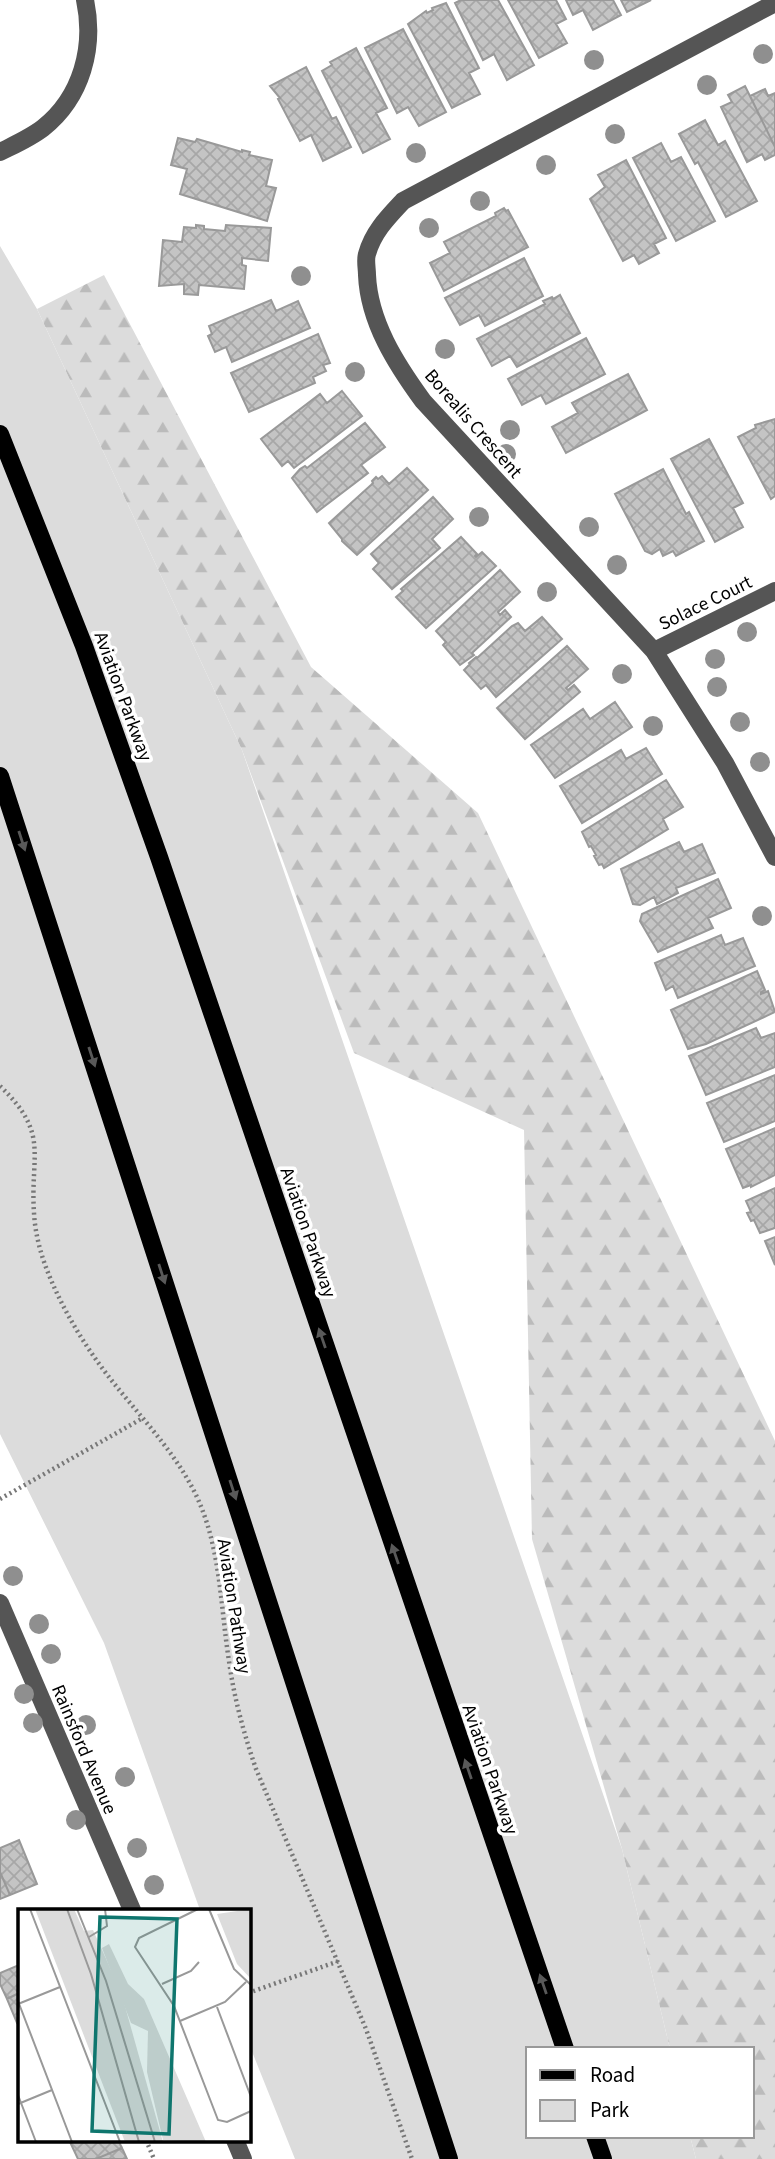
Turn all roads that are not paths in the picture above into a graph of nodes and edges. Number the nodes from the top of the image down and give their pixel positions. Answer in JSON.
{"nodes":[{"id":1,"x":85,"y":0,"type":"edge"},
{"id":2,"x":775,"y":3,"type":"edge"},
{"id":3,"x":0,"y":152,"type":"edge"},
{"id":4,"x":0,"y":434,"type":"edge"},
{"id":5,"x":775,"y":591,"type":"edge"},
{"id":6,"x":654,"y":651,"type":"junction"},
{"id":7,"x":0,"y":776,"type":"edge"},
{"id":8,"x":775,"y":857,"type":"edge"},
{"id":9,"x":0,"y":1603,"type":"edge"},
{"id":10,"x":132,"y":1909,"type":"edge"},
{"id":11,"x":564,"y":2047,"type":"edge"},
{"id":12,"x":596,"y":2138,"type":"edge"},
{"id":13,"x":236,"y":2142,"type":"edge"},
{"id":14,"x":243,"y":2159,"type":"edge"},
{"id":15,"x":449,"y":2159,"type":"edge"},
{"id":16,"x":603,"y":2159,"type":"edge"}],
"edges":[{"from":1,"to":3,"type":"street"},
{"from":2,"to":6,"type":"street","name":"Borealis Crescent"},
{"from":11,"to":4,"type":"main road","name":"Aviation Parkway","one_way":true},
{"from":5,"to":6,"type":"street","name":"Solace Court"},
{"from":6,"to":8,"type":"street","name":"Borealis Crescent"},
{"from":7,"to":15,"type":"main road","one_way":true},
{"from":9,"to":10,"type":"street","name":"Rainsford Avenue"},
{"from":12,"to":16,"type":"main road"},
{"from":13,"to":14,"type":"street"}]}
